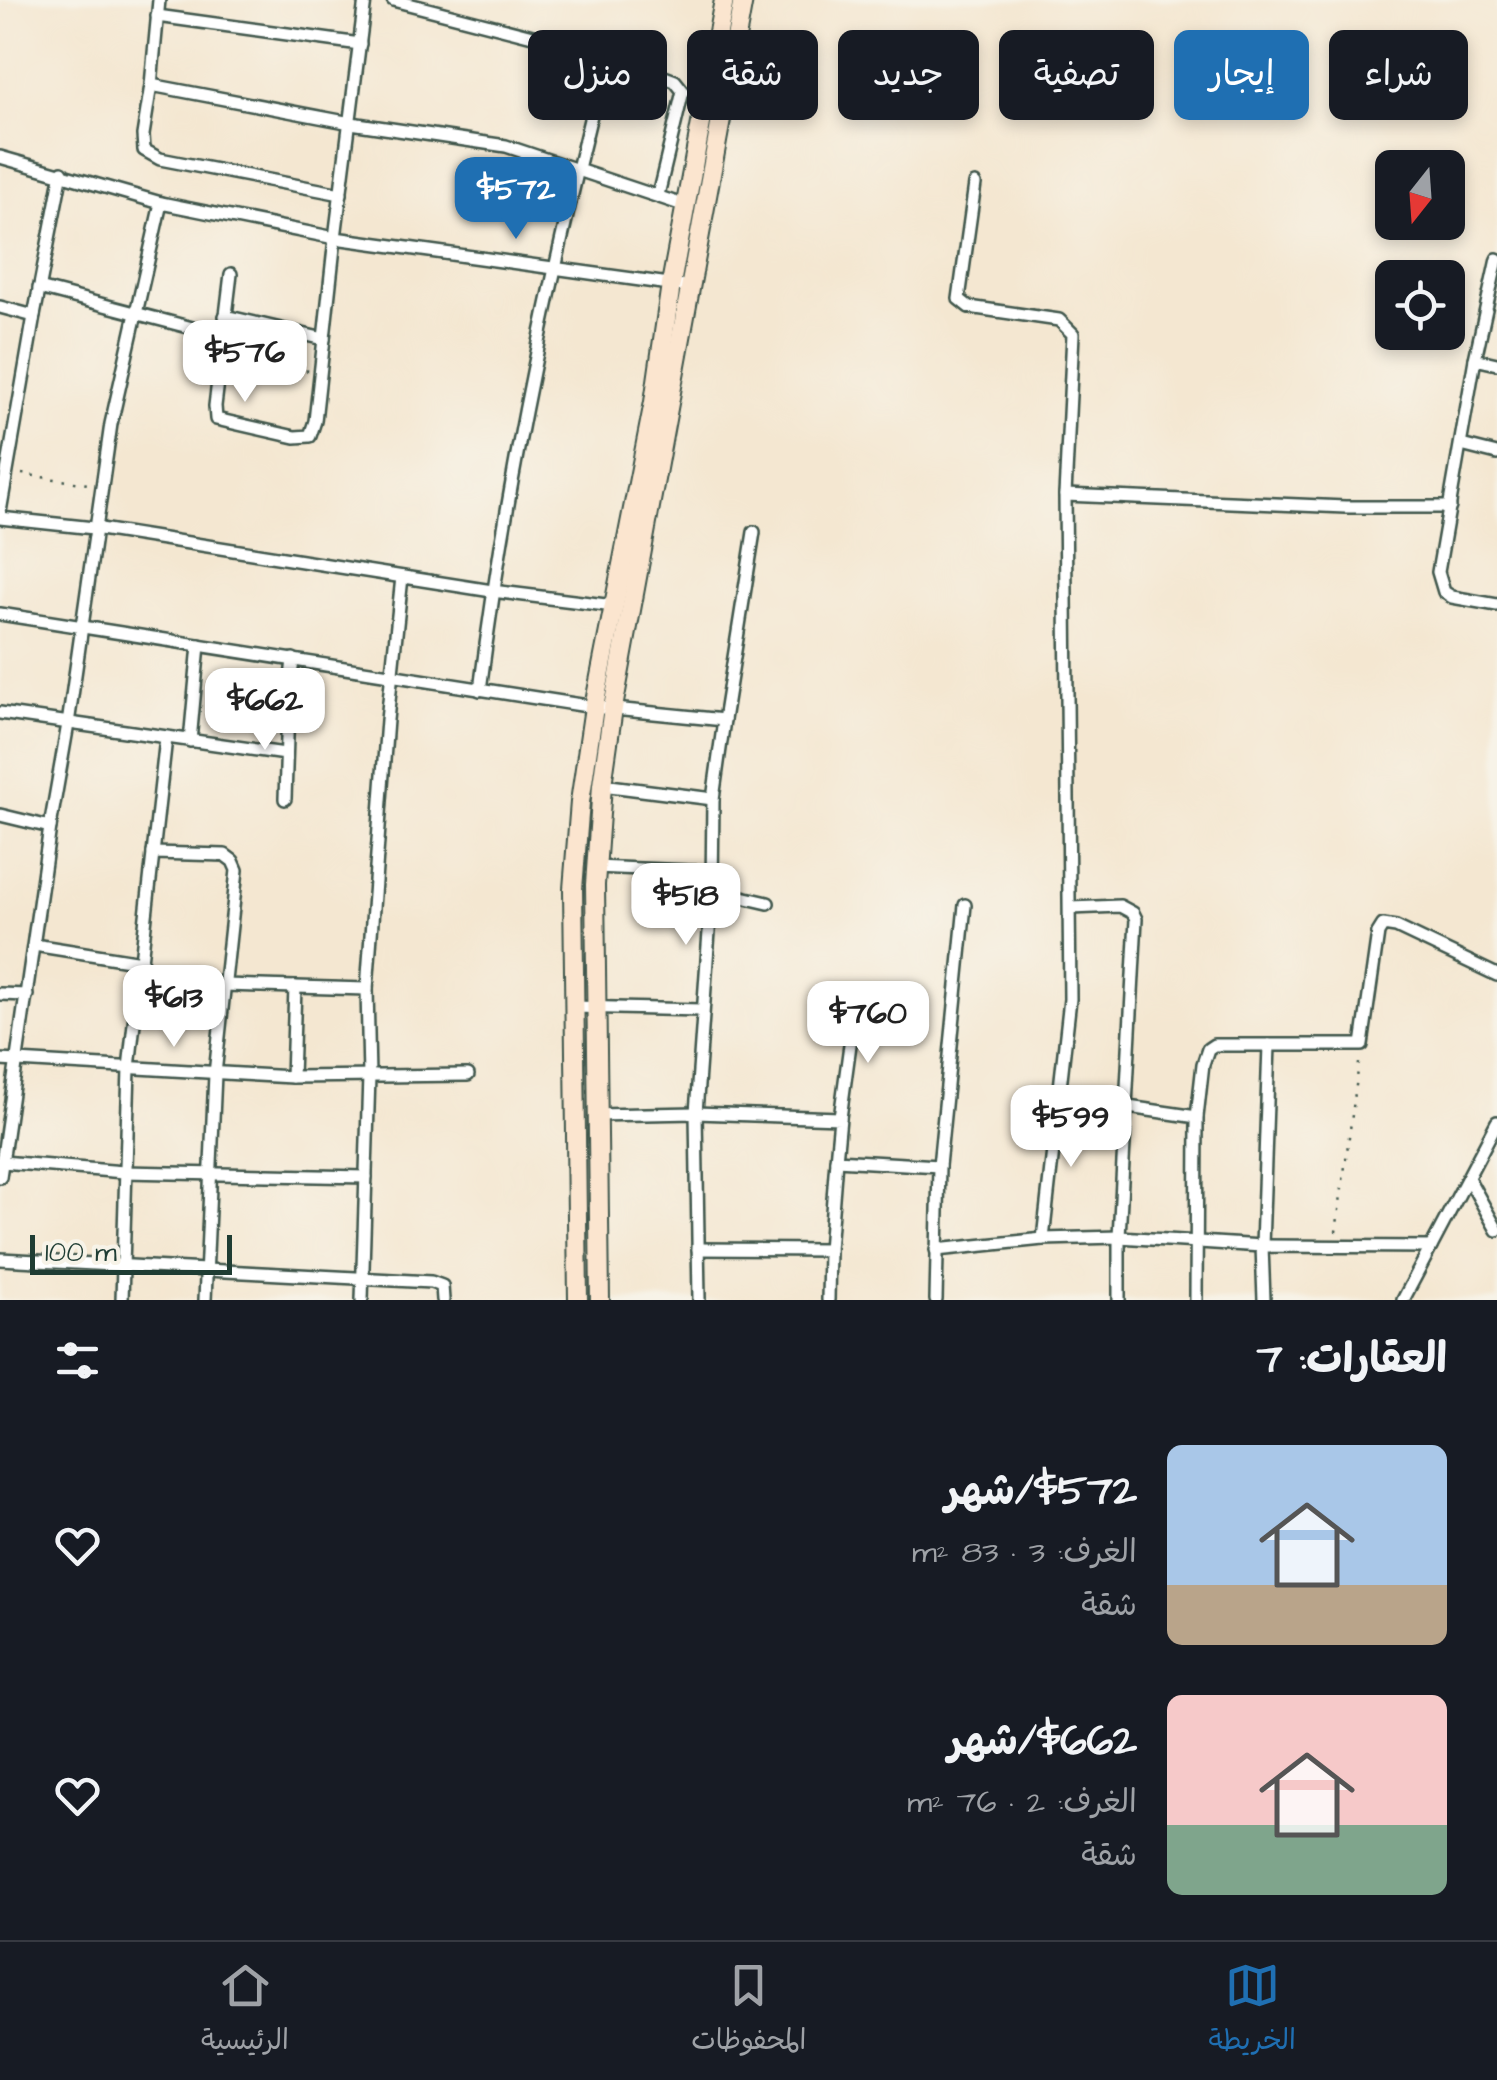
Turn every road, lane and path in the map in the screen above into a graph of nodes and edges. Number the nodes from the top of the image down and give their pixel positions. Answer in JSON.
{"nodes":[{"id":1,"x":159,"y":0,"type":"edge"},
{"id":2,"x":365,"y":0,"type":"edge"},
{"id":3,"x":393,"y":0,"type":"edge"},
{"id":4,"x":724,"y":0,"type":"edge"},
{"id":5,"x":743,"y":0,"type":"edge"},
{"id":6,"x":157,"y":16,"type":"junction"},
{"id":7,"x":528,"y":35,"type":"edge"},
{"id":8,"x":360,"y":44,"type":"junction"},
{"id":9,"x":667,"y":79,"type":"edge"},
{"id":10,"x":151,"y":85,"type":"junction"},
{"id":11,"x":590,"y":120,"type":"edge"},
{"id":12,"x":350,"y":122,"type":"junction"},
{"id":13,"x":0,"y":157,"type":"edge"},
{"id":14,"x":578,"y":169,"type":"junction"},
{"id":15,"x":62,"y":172,"type":"junction"},
{"id":16,"x":975,"y":184,"type":"dead end"},
{"id":17,"x":341,"y":194,"type":"junction"},
{"id":18,"x":658,"y":195,"type":"junction"},
{"id":19,"x":161,"y":203,"type":"junction"},
{"id":20,"x":686,"y":206,"type":"junction"},
{"id":21,"x":335,"y":238,"type":"junction"},
{"id":22,"x":1497,"y":259,"type":"edge"},
{"id":23,"x":553,"y":268,"type":"junction"},
{"id":24,"x":231,"y":274,"type":"dead end"},
{"id":25,"x":1495,"y":282,"type":"edge"},
{"id":26,"x":671,"y":284,"type":"junction"},
{"id":27,"x":691,"y":287,"type":"junction"},
{"id":28,"x":40,"y":288,"type":"junction"},
{"id":29,"x":0,"y":306,"type":"edge"},
{"id":30,"x":136,"y":313,"type":"junction"},
{"id":31,"x":34,"y":316,"type":"junction"},
{"id":32,"x":226,"y":316,"type":"junction"},
{"id":33,"x":223,"y":336,"type":"junction"},
{"id":34,"x":324,"y":339,"type":"junction"},
{"id":35,"x":220,"y":358,"type":"junction"},
{"id":36,"x":1475,"y":359,"type":"junction"},
{"id":37,"x":1497,"y":364,"type":"edge"},
{"id":38,"x":321,"y":372,"type":"junction"},
{"id":39,"x":1462,"y":446,"type":"junction"},
{"id":40,"x":1497,"y":454,"type":"edge"},
{"id":41,"x":5,"y":471,"type":"junction"},
{"id":42,"x":100,"y":485,"type":"junction"},
{"id":43,"x":1065,"y":496,"type":"junction"},
{"id":44,"x":1450,"y":507,"type":"junction"},
{"id":45,"x":0,"y":515,"type":"edge"},
{"id":46,"x":94,"y":528,"type":"junction"},
{"id":47,"x":754,"y":532,"type":"dead end"},
{"id":48,"x":402,"y":576,"type":"junction"},
{"id":49,"x":492,"y":591,"type":"junction"},
{"id":50,"x":614,"y":606,"type":"junction"},
{"id":51,"x":1497,"y":606,"type":"edge"},
{"id":52,"x":0,"y":614,"type":"edge"},
{"id":53,"x":80,"y":627,"type":"junction"},
{"id":54,"x":199,"y":645,"type":"junction"},
{"id":55,"x":293,"y":659,"type":"junction"},
{"id":56,"x":392,"y":674,"type":"junction"},
{"id":57,"x":480,"y":690,"type":"junction"},
{"id":58,"x":603,"y":707,"type":"junction"},
{"id":59,"x":0,"y":713,"type":"edge"},
{"id":60,"x":724,"y":720,"type":"junction"},
{"id":61,"x":68,"y":724,"type":"junction"},
{"id":62,"x":166,"y":738,"type":"junction"},
{"id":63,"x":190,"y":741,"type":"junction"},
{"id":64,"x":285,"y":754,"type":"junction"},
{"id":65,"x":602,"y":785,"type":"junction"},
{"id":66,"x":285,"y":799,"type":"dead end"},
{"id":67,"x":713,"y":799,"type":"junction"},
{"id":68,"x":0,"y":815,"type":"edge"},
{"id":69,"x":50,"y":827,"type":"junction"},
{"id":70,"x":154,"y":853,"type":"junction"},
{"id":71,"x":595,"y":868,"type":"junction"},
{"id":72,"x":711,"y":872,"type":"junction"},
{"id":73,"x":712,"y":890,"type":"junction"},
{"id":74,"x":768,"y":903,"type":"dead end"},
{"id":75,"x":965,"y":905,"type":"dead end"},
{"id":76,"x":1071,"y":908,"type":"junction"},
{"id":77,"x":34,"y":945,"type":"junction"},
{"id":78,"x":141,"y":962,"type":"junction"},
{"id":79,"x":1497,"y":975,"type":"edge"},
{"id":80,"x":224,"y":985,"type":"junction"},
{"id":81,"x":295,"y":987,"type":"junction"},
{"id":82,"x":367,"y":989,"type":"junction"},
{"id":83,"x":0,"y":994,"type":"edge"},
{"id":84,"x":27,"y":995,"type":"junction"},
{"id":85,"x":573,"y":1007,"type":"junction"},
{"id":86,"x":594,"y":1008,"type":"junction"},
{"id":87,"x":855,"y":1008,"type":"dead end"},
{"id":88,"x":701,"y":1010,"type":"junction"},
{"id":89,"x":1269,"y":1045,"type":"junction"},
{"id":90,"x":1362,"y":1045,"type":"junction"},
{"id":91,"x":0,"y":1060,"type":"edge"},
{"id":92,"x":16,"y":1062,"type":"junction"},
{"id":93,"x":130,"y":1068,"type":"junction"},
{"id":94,"x":215,"y":1074,"type":"junction"},
{"id":95,"x":292,"y":1076,"type":"junction"},
{"id":96,"x":368,"y":1076,"type":"junction"},
{"id":97,"x":468,"y":1076,"type":"dead end"},
{"id":98,"x":1058,"y":1097,"type":"junction"},
{"id":99,"x":1126,"y":1107,"type":"junction"},
{"id":100,"x":696,"y":1113,"type":"junction"},
{"id":101,"x":596,"y":1115,"type":"junction"},
{"id":102,"x":1197,"y":1117,"type":"junction"},
{"id":103,"x":840,"y":1118,"type":"junction"},
{"id":104,"x":1497,"y":1122,"type":"edge"},
{"id":105,"x":836,"y":1160,"type":"junction"},
{"id":106,"x":2,"y":1162,"type":"edge"},
{"id":107,"x":939,"y":1166,"type":"junction"},
{"id":108,"x":124,"y":1172,"type":"junction"},
{"id":109,"x":210,"y":1174,"type":"junction"},
{"id":110,"x":0,"y":1176,"type":"edge"},
{"id":111,"x":366,"y":1177,"type":"junction"},
{"id":112,"x":1468,"y":1178,"type":"junction"},
{"id":113,"x":1497,"y":1230,"type":"edge"},
{"id":114,"x":1119,"y":1237,"type":"junction"},
{"id":115,"x":1042,"y":1239,"type":"junction"},
{"id":116,"x":1195,"y":1242,"type":"junction"},
{"id":117,"x":1262,"y":1246,"type":"junction"},
{"id":118,"x":1334,"y":1246,"type":"junction"},
{"id":119,"x":1431,"y":1247,"type":"junction"},
{"id":120,"x":698,"y":1249,"type":"junction"},
{"id":121,"x":830,"y":1250,"type":"junction"},
{"id":122,"x":936,"y":1250,"type":"junction"},
{"id":123,"x":0,"y":1259,"type":"edge"},
{"id":124,"x":124,"y":1267,"type":"junction"},
{"id":125,"x":207,"y":1272,"type":"junction"},
{"id":126,"x":362,"y":1280,"type":"junction"},
{"id":127,"x":1406,"y":1298,"type":"edge"},
{"id":128,"x":122,"y":1300,"type":"edge"},
{"id":129,"x":205,"y":1300,"type":"edge"},
{"id":130,"x":362,"y":1300,"type":"edge"},
{"id":131,"x":443,"y":1300,"type":"edge"},
{"id":132,"x":578,"y":1300,"type":"edge"},
{"id":133,"x":600,"y":1300,"type":"edge"},
{"id":134,"x":699,"y":1300,"type":"edge"},
{"id":135,"x":828,"y":1300,"type":"edge"},
{"id":136,"x":936,"y":1300,"type":"edge"},
{"id":137,"x":1120,"y":1300,"type":"edge"},
{"id":138,"x":1196,"y":1300,"type":"edge"},
{"id":139,"x":1264,"y":1300,"type":"edge"}],
"edges":[{"from":1,"to":6,"type":"street"},
{"from":2,"to":8,"type":"street"},
{"from":3,"to":7,"type":"street"},
{"from":4,"to":20,"type":"main road"},
{"from":5,"to":27,"type":"main road"},
{"from":6,"to":8,"type":"street"},
{"from":6,"to":10,"type":"street"},
{"from":8,"to":12,"type":"street"},
{"from":9,"to":18,"type":"street"},
{"from":10,"to":12,"type":"street"},
{"from":10,"to":17,"type":"street"},
{"from":11,"to":14,"type":"street"},
{"from":12,"to":14,"type":"street"},
{"from":12,"to":17,"type":"street"},
{"from":13,"to":15,"type":"street"},
{"from":14,"to":18,"type":"street"},
{"from":14,"to":23,"type":"street"},
{"from":15,"to":19,"type":"street"},
{"from":15,"to":28,"type":"street"},
{"from":16,"to":43,"type":"street"},
{"from":17,"to":21,"type":"street"},
{"from":18,"to":20,"type":"street"},
{"from":19,"to":21,"type":"street"},
{"from":19,"to":30,"type":"street"},
{"from":20,"to":26,"type":"main road"},
{"from":21,"to":23,"type":"street"},
{"from":21,"to":34,"type":"street"},
{"from":22,"to":25,"type":"street"},
{"from":23,"to":26,"type":"street"},
{"from":23,"to":49,"type":"street"},
{"from":24,"to":32,"type":"street"},
{"from":25,"to":36,"type":"street"},
{"from":26,"to":27,"type":"street"},
{"from":26,"to":50,"type":"main road"},
{"from":27,"to":58,"type":"main road"},
{"from":28,"to":30,"type":"street"},
{"from":28,"to":31,"type":"street"},
{"from":29,"to":31,"type":"street"},
{"from":30,"to":33,"type":"street"},
{"from":30,"to":42,"type":"street"},
{"from":31,"to":41,"type":"street"},
{"from":32,"to":33,"type":"street"},
{"from":32,"to":34,"type":"street"},
{"from":33,"to":35,"type":"street"},
{"from":34,"to":38,"type":"street"},
{"from":35,"to":38,"type":"path"},
{"from":35,"to":38,"type":"street"},
{"from":36,"to":37,"type":"street"},
{"from":36,"to":39,"type":"street"},
{"from":39,"to":40,"type":"street"},
{"from":39,"to":44,"type":"street"},
{"from":41,"to":42,"type":"path"},
{"from":41,"to":45,"type":"street"},
{"from":42,"to":46,"type":"street"},
{"from":43,"to":44,"type":"street"},
{"from":43,"to":76,"type":"street"},
{"from":44,"to":51,"type":"street"},
{"from":45,"to":46,"type":"street"},
{"from":46,"to":48,"type":"street"},
{"from":46,"to":53,"type":"street"},
{"from":47,"to":60,"type":"street"},
{"from":48,"to":49,"type":"street"},
{"from":48,"to":56,"type":"street"},
{"from":49,"to":50,"type":"street"},
{"from":49,"to":57,"type":"street"},
{"from":50,"to":58,"type":"main road"},
{"from":52,"to":53,"type":"street"},
{"from":53,"to":54,"type":"street"},
{"from":53,"to":61,"type":"street"},
{"from":54,"to":55,"type":"street"},
{"from":54,"to":63,"type":"street"},
{"from":55,"to":56,"type":"street"},
{"from":55,"to":64,"type":"street"},
{"from":56,"to":57,"type":"street"},
{"from":56,"to":82,"type":"street"},
{"from":57,"to":58,"type":"street"},
{"from":58,"to":60,"type":"street"},
{"from":58,"to":65,"type":"main road"},
{"from":58,"to":85,"type":"main road"},
{"from":59,"to":61,"type":"street"},
{"from":60,"to":67,"type":"street"},
{"from":61,"to":62,"type":"street"},
{"from":61,"to":69,"type":"street"},
{"from":62,"to":63,"type":"street"},
{"from":62,"to":70,"type":"street"},
{"from":63,"to":64,"type":"street"},
{"from":64,"to":66,"type":"street"},
{"from":65,"to":67,"type":"street"},
{"from":65,"to":71,"type":"main road"},
{"from":67,"to":72,"type":"street"},
{"from":68,"to":69,"type":"street"},
{"from":69,"to":77,"type":"street"},
{"from":70,"to":78,"type":"street"},
{"from":70,"to":80,"type":"street"},
{"from":71,"to":72,"type":"street"},
{"from":71,"to":86,"type":"main road"},
{"from":72,"to":73,"type":"street"},
{"from":73,"to":74,"type":"street"},
{"from":73,"to":88,"type":"street"},
{"from":75,"to":107,"type":"street"},
{"from":76,"to":98,"type":"street"},
{"from":76,"to":99,"type":"street"},
{"from":77,"to":78,"type":"street"},
{"from":77,"to":84,"type":"street"},
{"from":78,"to":80,"type":"path"},
{"from":78,"to":93,"type":"street"},
{"from":79,"to":90,"type":"street"},
{"from":80,"to":81,"type":"street"},
{"from":80,"to":94,"type":"street"},
{"from":81,"to":82,"type":"street"},
{"from":81,"to":95,"type":"street"},
{"from":82,"to":96,"type":"street"},
{"from":83,"to":84,"type":"street"},
{"from":84,"to":92,"type":"street"},
{"from":85,"to":86,"type":"street"},
{"from":85,"to":132,"type":"main road"},
{"from":86,"to":88,"type":"street"},
{"from":86,"to":101,"type":"main road"},
{"from":87,"to":103,"type":"street"},
{"from":88,"to":100,"type":"street"},
{"from":89,"to":90,"type":"street"},
{"from":89,"to":102,"type":"street"},
{"from":89,"to":117,"type":"street"},
{"from":90,"to":118,"type":"path"},
{"from":91,"to":92,"type":"street"},
{"from":92,"to":93,"type":"street"},
{"from":92,"to":106,"type":"street"},
{"from":93,"to":94,"type":"street"},
{"from":93,"to":108,"type":"street"},
{"from":94,"to":95,"type":"street"},
{"from":94,"to":109,"type":"street"},
{"from":95,"to":96,"type":"street"},
{"from":96,"to":97,"type":"street"},
{"from":96,"to":111,"type":"street"},
{"from":98,"to":99,"type":"street"},
{"from":98,"to":115,"type":"street"},
{"from":99,"to":102,"type":"street"},
{"from":99,"to":114,"type":"street"},
{"from":100,"to":101,"type":"street"},
{"from":100,"to":103,"type":"street"},
{"from":100,"to":120,"type":"street"},
{"from":101,"to":133,"type":"main road"},
{"from":102,"to":116,"type":"street"},
{"from":103,"to":105,"type":"street"},
{"from":104,"to":112,"type":"street"},
{"from":105,"to":107,"type":"street"},
{"from":105,"to":121,"type":"street"},
{"from":106,"to":108,"type":"street"},
{"from":106,"to":110,"type":"street"},
{"from":107,"to":122,"type":"street"},
{"from":108,"to":109,"type":"street"},
{"from":108,"to":124,"type":"street"},
{"from":109,"to":111,"type":"street"},
{"from":109,"to":125,"type":"street"},
{"from":111,"to":126,"type":"street"},
{"from":112,"to":113,"type":"street"},
{"from":112,"to":119,"type":"street"},
{"from":114,"to":115,"type":"street"},
{"from":114,"to":116,"type":"street"},
{"from":114,"to":137,"type":"street"},
{"from":115,"to":122,"type":"street"},
{"from":116,"to":117,"type":"street"},
{"from":116,"to":138,"type":"street"},
{"from":117,"to":118,"type":"street"},
{"from":117,"to":139,"type":"street"},
{"from":118,"to":119,"type":"street"},
{"from":119,"to":127,"type":"street"},
{"from":120,"to":121,"type":"street"},
{"from":120,"to":134,"type":"street"},
{"from":121,"to":135,"type":"street"},
{"from":122,"to":136,"type":"street"},
{"from":123,"to":124,"type":"street"},
{"from":124,"to":125,"type":"street"},
{"from":124,"to":128,"type":"street"},
{"from":125,"to":126,"type":"street"},
{"from":125,"to":129,"type":"street"},
{"from":126,"to":130,"type":"street"},
{"from":126,"to":131,"type":"street"}]}
